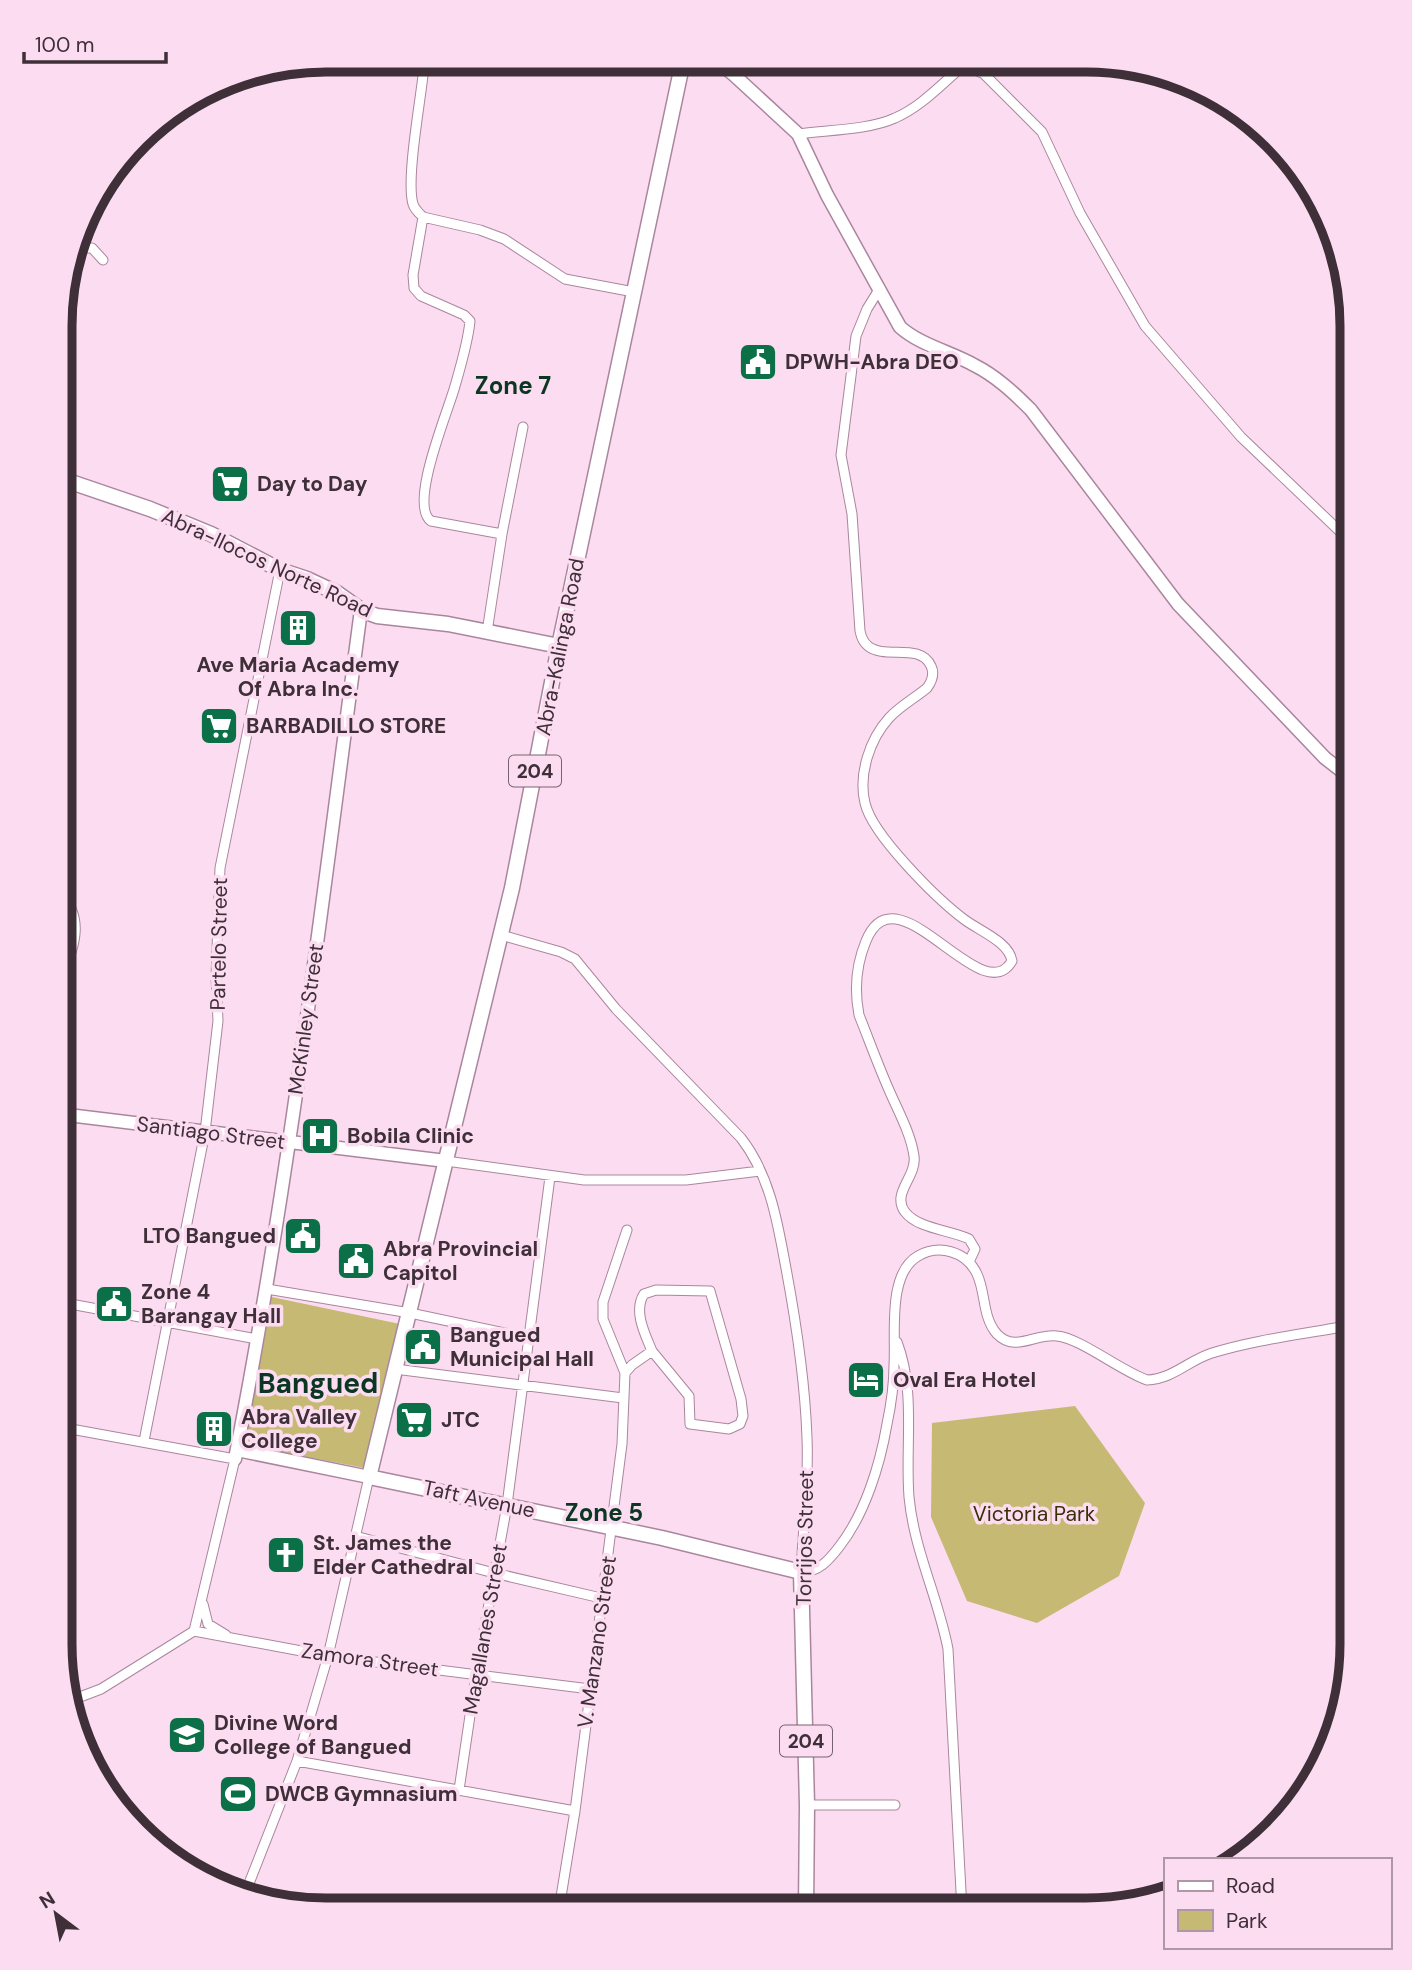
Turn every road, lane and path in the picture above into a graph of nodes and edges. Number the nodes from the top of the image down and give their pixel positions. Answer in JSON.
{"nodes":[{"id":1,"x":422,"y":72,"type":"edge"},
{"id":2,"x":681,"y":72,"type":"edge"},
{"id":3,"x":730,"y":72,"type":"edge"},
{"id":4,"x":956,"y":72,"type":"edge"},
{"id":5,"x":981,"y":72,"type":"edge"},
{"id":6,"x":798,"y":134,"type":"junction"},
{"id":7,"x":423,"y":216,"type":"junction"},
{"id":8,"x":84,"y":248,"type":"edge"},
{"id":9,"x":103,"y":260,"type":"dead end"},
{"id":10,"x":880,"y":288,"type":"junction"},
{"id":11,"x":634,"y":292,"type":"junction"},
{"id":12,"x":523,"y":427,"type":"dead end"},
{"id":13,"x":72,"y":483,"type":"edge"},
{"id":14,"x":1340,"y":531,"type":"edge"},
{"id":15,"x":502,"y":534,"type":"junction"},
{"id":16,"x":280,"y":570,"type":"junction"},
{"id":17,"x":361,"y":610,"type":"junction"},
{"id":18,"x":487,"y":632,"type":"junction"},
{"id":19,"x":559,"y":646,"type":"junction"},
{"id":20,"x":1340,"y":770,"type":"edge"},
{"id":21,"x":72,"y":911,"type":"edge"},
{"id":22,"x":501,"y":935,"type":"junction"},
{"id":23,"x":72,"y":953,"type":"edge"},
{"id":24,"x":72,"y":1115,"type":"edge"},
{"id":25,"x":205,"y":1132,"type":"junction"},
{"id":26,"x":288,"y":1142,"type":"junction"},
{"id":27,"x":446,"y":1161,"type":"junction"},
{"id":28,"x":760,"y":1171,"type":"junction"},
{"id":29,"x":550,"y":1177,"type":"junction"},
{"id":30,"x":627,"y":1230,"type":"dead end"},
{"id":31,"x":969,"y":1262,"type":"junction"},
{"id":32,"x":267,"y":1289,"type":"junction"},
{"id":33,"x":72,"y":1304,"type":"edge"},
{"id":34,"x":410,"y":1313,"type":"junction"},
{"id":35,"x":168,"y":1321,"type":"junction"},
{"id":36,"x":1340,"y":1327,"type":"edge"},
{"id":37,"x":895,"y":1336,"type":"junction"},
{"id":38,"x":529,"y":1338,"type":"junction"},
{"id":39,"x":257,"y":1339,"type":"junction"},
{"id":40,"x":652,"y":1350,"type":"junction"},
{"id":41,"x":395,"y":1369,"type":"junction"},
{"id":42,"x":625,"y":1373,"type":"junction"},
{"id":43,"x":523,"y":1385,"type":"junction"},
{"id":44,"x":623,"y":1398,"type":"junction"},
{"id":45,"x":72,"y":1429,"type":"edge"},
{"id":46,"x":144,"y":1441,"type":"junction"},
{"id":47,"x":236,"y":1455,"type":"junction"},
{"id":48,"x":369,"y":1477,"type":"junction"},
{"id":49,"x":507,"y":1505,"type":"junction"},
{"id":50,"x":613,"y":1528,"type":"junction"},
{"id":51,"x":355,"y":1536,"type":"junction"},
{"id":52,"x":801,"y":1572,"type":"junction"},
{"id":53,"x":494,"y":1573,"type":"junction"},
{"id":54,"x":601,"y":1598,"type":"junction"},
{"id":55,"x":202,"y":1599,"type":"junction"},
{"id":56,"x":194,"y":1631,"type":"junction"},
{"id":57,"x":232,"y":1637,"type":"junction"},
{"id":58,"x":328,"y":1656,"type":"junction"},
{"id":59,"x":476,"y":1675,"type":"junction"},
{"id":60,"x":590,"y":1689,"type":"junction"},
{"id":61,"x":78,"y":1698,"type":"edge"},
{"id":62,"x":297,"y":1761,"type":"junction"},
{"id":63,"x":459,"y":1790,"type":"junction"},
{"id":64,"x":807,"y":1805,"type":"junction"},
{"id":65,"x":895,"y":1805,"type":"dead end"},
{"id":66,"x":575,"y":1811,"type":"junction"},
{"id":67,"x":248,"y":1886,"type":"edge"},
{"id":68,"x":561,"y":1898,"type":"edge"},
{"id":69,"x":806,"y":1898,"type":"edge"},
{"id":70,"x":961,"y":1898,"type":"edge"}],
"edges":[{"from":1,"to":7,"type":"street"},
{"from":2,"to":11,"type":"main road","name":"Abra-Kalinga Road","number":"204"},
{"from":3,"to":6,"type":"street"},
{"from":4,"to":6,"type":"street"},
{"from":5,"to":14,"type":"street"},
{"from":6,"to":10,"type":"street"},
{"from":7,"to":11,"type":"street"},
{"from":7,"to":15,"type":"street"},
{"from":8,"to":9,"type":"street"},
{"from":10,"to":20,"type":"street"},
{"from":10,"to":31,"type":"street"},
{"from":11,"to":19,"type":"main road","name":"Abra-Kalinga Road","number":"204"},
{"from":12,"to":15,"type":"street"},
{"from":13,"to":16,"type":"main road","name":"Abra-Ilocos Norte Road"},
{"from":15,"to":18,"type":"street"},
{"from":16,"to":17,"type":"main road","name":"Abra-Ilocos Norte Road"},
{"from":16,"to":25,"type":"street","name":"Partelo Street"},
{"from":17,"to":18,"type":"main road","name":"Abra-Ilocos Norte Road"},
{"from":17,"to":26,"type":"street","name":"McKinley Street"},
{"from":18,"to":19,"type":"main road","name":"Abra-Ilocos Norte Road"},
{"from":19,"to":22,"type":"main road","name":"Abra-Kalinga Road","number":"204"},
{"from":21,"to":23,"type":"street"},
{"from":22,"to":27,"type":"main road","name":"Abra-Kalinga Road","number":"204"},
{"from":22,"to":28,"type":"street","name":"Torrijos Street"},
{"from":24,"to":25,"type":"street","name":"Santiago Street"},
{"from":25,"to":26,"type":"street","name":"Santiago Street"},
{"from":25,"to":35,"type":"street","name":"Partelo Street"},
{"from":26,"to":27,"type":"street","name":"Santiago Street"},
{"from":26,"to":32,"type":"street","name":"McKinley Street"},
{"from":27,"to":29,"type":"street"},
{"from":27,"to":34,"type":"main road","name":"Abra-Kalinga Road","number":"204"},
{"from":28,"to":29,"type":"street"},
{"from":28,"to":52,"type":"street","name":"Torrijos Street"},
{"from":29,"to":38,"type":"street","name":"Magallanes Street"},
{"from":30,"to":42,"type":"street"},
{"from":31,"to":36,"type":"street"},
{"from":31,"to":37,"type":"street"},
{"from":32,"to":34,"type":"street"},
{"from":32,"to":39,"type":"street","name":"McKinley Street"},
{"from":33,"to":35,"type":"street"},
{"from":34,"to":38,"type":"street"},
{"from":34,"to":41,"type":"main road","name":"Abra-Kalinga Road","number":"204"},
{"from":35,"to":39,"type":"street"},
{"from":35,"to":46,"type":"street","name":"Partelo Street"},
{"from":37,"to":52,"type":"street"},
{"from":37,"to":70,"type":"street"},
{"from":38,"to":43,"type":"street","name":"Magallanes Street"},
{"from":39,"to":47,"type":"street","name":"McKinley Street"},
{"from":40,"to":40,"type":"street"},
{"from":40,"to":42,"type":"street"},
{"from":41,"to":43,"type":"street"},
{"from":41,"to":48,"type":"main road","name":"Abra-Kalinga Road","number":"204"},
{"from":42,"to":44,"type":"street","name":"V. Manzano Street"},
{"from":43,"to":44,"type":"street"},
{"from":43,"to":49,"type":"street","name":"Magallanes Street"},
{"from":44,"to":50,"type":"street","name":"V. Manzano Street"},
{"from":45,"to":46,"type":"street","name":"Taft Avenue"},
{"from":46,"to":47,"type":"street","name":"Taft Avenue"},
{"from":47,"to":48,"type":"street","name":"Taft Avenue"},
{"from":47,"to":55,"type":"street","name":"McKinley Street"},
{"from":48,"to":49,"type":"main road","name":"Taft Avenue"},
{"from":48,"to":51,"type":"street"},
{"from":49,"to":50,"type":"main road","name":"Taft Avenue"},
{"from":49,"to":53,"type":"street","name":"Magallanes Street"},
{"from":50,"to":52,"type":"main road","name":"Taft Avenue"},
{"from":50,"to":54,"type":"street","name":"V. Manzano Street"},
{"from":51,"to":53,"type":"street"},
{"from":51,"to":58,"type":"street"},
{"from":52,"to":64,"type":"main road","name":"Torrijos Street","number":"204"},
{"from":53,"to":54,"type":"street"},
{"from":53,"to":59,"type":"street","name":"Magallanes Street"},
{"from":54,"to":60,"type":"street","name":"V. Manzano Street"},
{"from":55,"to":56,"type":"street","name":"McKinley Street"},
{"from":55,"to":57,"type":"street"},
{"from":56,"to":57,"type":"street","name":"Zamora Street"},
{"from":56,"to":61,"type":"street"},
{"from":57,"to":58,"type":"street","name":"Zamora Street"},
{"from":58,"to":59,"type":"street","name":"Zamora Street"},
{"from":58,"to":62,"type":"street"},
{"from":59,"to":60,"type":"street","name":"Zamora Street"},
{"from":59,"to":63,"type":"street","name":"Magallanes Street"},
{"from":60,"to":66,"type":"street","name":"V. Manzano Street"},
{"from":62,"to":63,"type":"street"},
{"from":62,"to":67,"type":"street"},
{"from":63,"to":66,"type":"street"},
{"from":64,"to":65,"type":"street"},
{"from":64,"to":69,"type":"main road","name":"Torrijos Street","number":"204"},
{"from":66,"to":68,"type":"street","name":"V. Manzano Street"}]}
